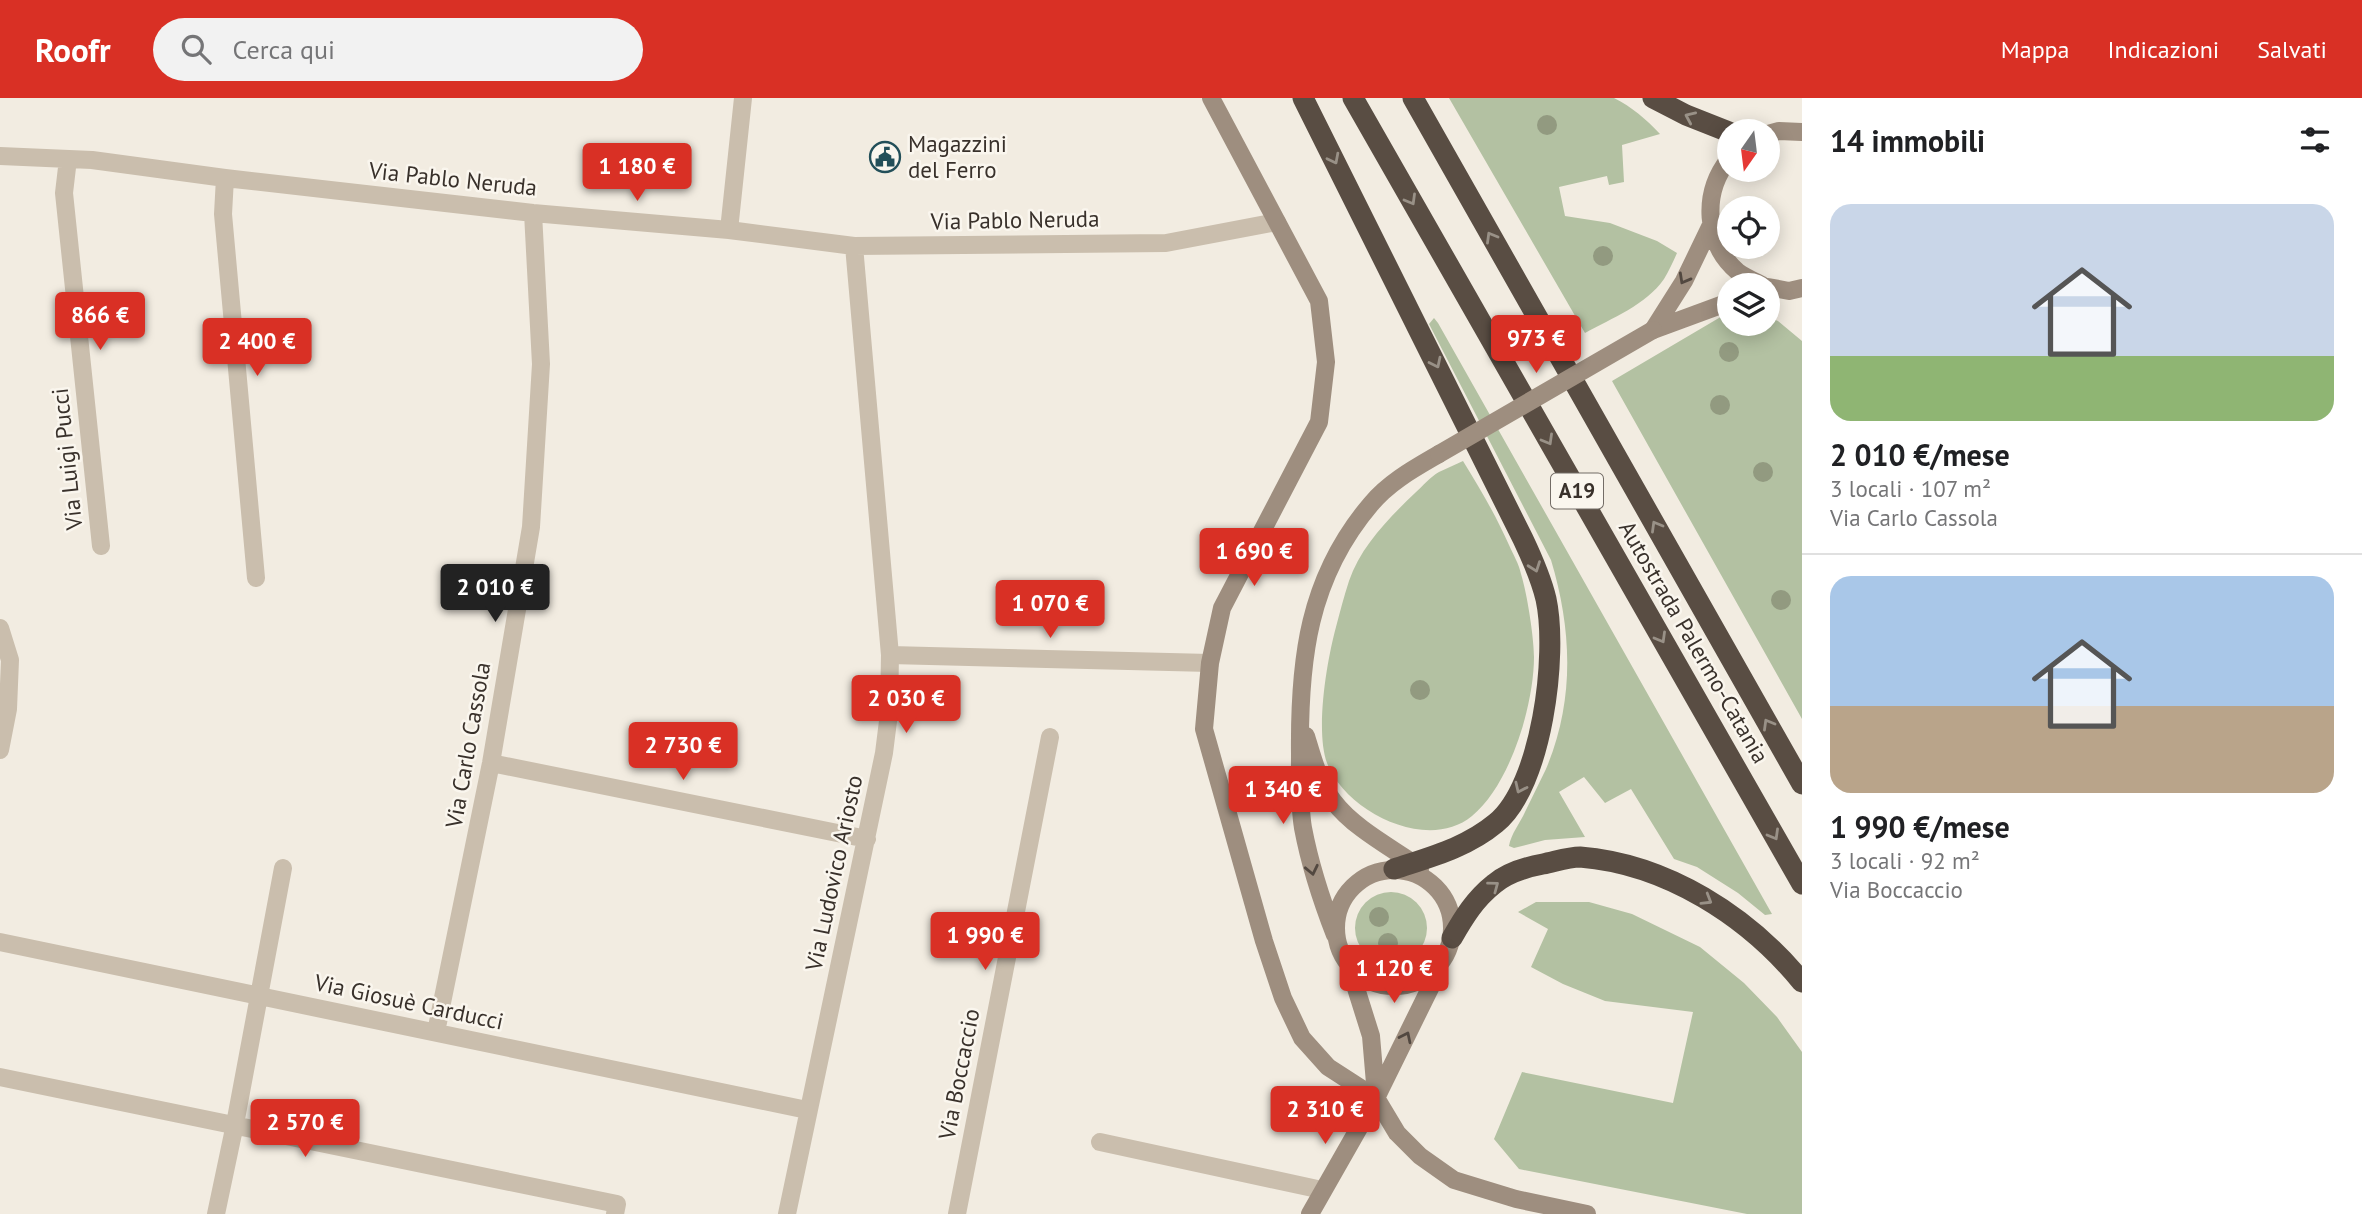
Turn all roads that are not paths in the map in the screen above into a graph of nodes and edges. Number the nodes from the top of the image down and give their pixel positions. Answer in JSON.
{"nodes":[{"id":1,"x":743,"y":98,"type":"edge"},
{"id":2,"x":1211,"y":98,"type":"edge"},
{"id":3,"x":1303,"y":98,"type":"edge"},
{"id":4,"x":1353,"y":98,"type":"edge"},
{"id":5,"x":1413,"y":98,"type":"edge"},
{"id":6,"x":1653,"y":98,"type":"edge"},
{"id":7,"x":1717,"y":127,"type":"edge"},
{"id":8,"x":1780,"y":131,"type":"edge"},
{"id":9,"x":1801,"y":131,"type":"edge"},
{"id":10,"x":0,"y":156,"type":"edge"},
{"id":11,"x":68,"y":159,"type":"junction"},
{"id":12,"x":225,"y":178,"type":"junction"},
{"id":13,"x":1717,"y":178,"type":"edge"},
{"id":14,"x":533,"y":213,"type":"junction"},
{"id":15,"x":1277,"y":222,"type":"junction"},
{"id":16,"x":1711,"y":225,"type":"junction"},
{"id":17,"x":729,"y":230,"type":"junction"},
{"id":18,"x":854,"y":246,"type":"junction"},
{"id":19,"x":1740,"y":273,"type":"edge"},
{"id":20,"x":1717,"y":306,"type":"edge"},
{"id":21,"x":1653,"y":330,"type":"junction"},
{"id":22,"x":101,"y":546,"type":"dead end"},
{"id":23,"x":256,"y":578,"type":"dead end"},
{"id":24,"x":0,"y":628,"type":"edge"},
{"id":25,"x":890,"y":655,"type":"junction"},
{"id":26,"x":1210,"y":663,"type":"junction"},
{"id":27,"x":1300,"y":705,"type":"junction"},
{"id":28,"x":1050,"y":737,"type":"dead end"},
{"id":29,"x":0,"y":750,"type":"edge"},
{"id":30,"x":491,"y":763,"type":"junction"},
{"id":31,"x":1802,"y":784,"type":"edge"},
{"id":32,"x":867,"y":839,"type":"junction"},
{"id":33,"x":1403,"y":866,"type":"junction"},
{"id":34,"x":283,"y":868,"type":"dead end"},
{"id":35,"x":1802,"y":884,"type":"edge"},
{"id":36,"x":1335,"y":934,"type":"junction"},
{"id":37,"x":0,"y":942,"type":"edge"},
{"id":38,"x":1448,"y":948,"type":"junction"},
{"id":39,"x":1349,"y":966,"type":"junction"},
{"id":40,"x":1802,"y":982,"type":"edge"},
{"id":41,"x":259,"y":996,"type":"junction"},
{"id":42,"x":436,"y":1032,"type":"junction"},
{"id":43,"x":0,"y":1077,"type":"edge"},
{"id":44,"x":1376,"y":1098,"type":"junction"},
{"id":45,"x":807,"y":1110,"type":"junction"},
{"id":46,"x":235,"y":1125,"type":"junction"},
{"id":47,"x":1100,"y":1142,"type":"dead end"},
{"id":48,"x":1322,"y":1190,"type":"junction"},
{"id":49,"x":616,"y":1209,"type":"edge"},
{"id":50,"x":216,"y":1214,"type":"edge"},
{"id":51,"x":787,"y":1214,"type":"edge"},
{"id":52,"x":957,"y":1214,"type":"edge"},
{"id":53,"x":1310,"y":1214,"type":"edge"},
{"id":54,"x":1587,"y":1214,"type":"edge"}],
"edges":[{"from":1,"to":17,"type":"street"},
{"from":2,"to":15,"type":"main road"},
{"from":3,"to":33,"type":"highway","one_way":true},
{"from":4,"to":35,"type":"highway","name":"Autostrada Palermo-Catania","number":"A19","one_way":true},
{"from":31,"to":5,"type":"highway","name":"Autostrada Palermo-Catania","number":"A19","one_way":true},
{"from":7,"to":6,"type":"highway","one_way":true},
{"from":8,"to":9,"type":"main road"},
{"from":10,"to":11,"type":"street","name":"Via Pablo Neruda"},
{"from":11,"to":12,"type":"street","name":"Via Pablo Neruda"},
{"from":11,"to":22,"type":"street","name":"Via Luigi Pucci"},
{"from":12,"to":14,"type":"street","name":"Via Pablo Neruda"},
{"from":12,"to":23,"type":"street"},
{"from":13,"to":16,"type":"main road"},
{"from":14,"to":17,"type":"street","name":"Via Pablo Neruda"},
{"from":14,"to":30,"type":"street","name":"Via Carlo Cassola"},
{"from":15,"to":18,"type":"street","name":"Via Pablo Neruda"},
{"from":15,"to":26,"type":"main road"},
{"from":16,"to":19,"type":"main road"},
{"from":16,"to":21,"type":"main road","one_way":true},
{"from":17,"to":18,"type":"street","name":"Via Pablo Neruda"},
{"from":18,"to":25,"type":"street","name":"Via Ludovico Ariosto"},
{"from":20,"to":21,"type":"main road"},
{"from":21,"to":27,"type":"main road","bridge":true},
{"from":24,"to":29,"type":"street"},
{"from":25,"to":26,"type":"street"},
{"from":25,"to":32,"type":"street","name":"Via Ludovico Ariosto"},
{"from":26,"to":44,"type":"main road"},
{"from":27,"to":33,"type":"main road"},
{"from":27,"to":36,"type":"main road","one_way":true},
{"from":28,"to":52,"type":"street","name":"Via Boccaccio"},
{"from":30,"to":32,"type":"street"},
{"from":30,"to":42,"type":"street","name":"Via Carlo Cassola"},
{"from":32,"to":45,"type":"street","name":"Via Ludovico Ariosto"},
{"from":33,"to":36,"type":"main road"},
{"from":33,"to":38,"type":"main road"},
{"from":34,"to":41,"type":"street"},
{"from":36,"to":39,"type":"main road"},
{"from":37,"to":41,"type":"street","name":"Via Giosuè Carducci"},
{"from":38,"to":39,"type":"main road"},
{"from":38,"to":40,"type":"highway","one_way":true},
{"from":44,"to":38,"type":"main road","one_way":true},
{"from":39,"to":44,"type":"main road"},
{"from":41,"to":42,"type":"street","name":"Via Giosuè Carducci"},
{"from":41,"to":46,"type":"street"},
{"from":42,"to":45,"type":"street","name":"Via Giosuè Carducci"},
{"from":43,"to":46,"type":"street"},
{"from":44,"to":48,"type":"main road"},
{"from":44,"to":54,"type":"main road"},
{"from":45,"to":51,"type":"street","name":"Via Ludovico Ariosto"},
{"from":46,"to":49,"type":"street"},
{"from":46,"to":50,"type":"street"},
{"from":47,"to":48,"type":"street"},
{"from":48,"to":53,"type":"main road"}]}
